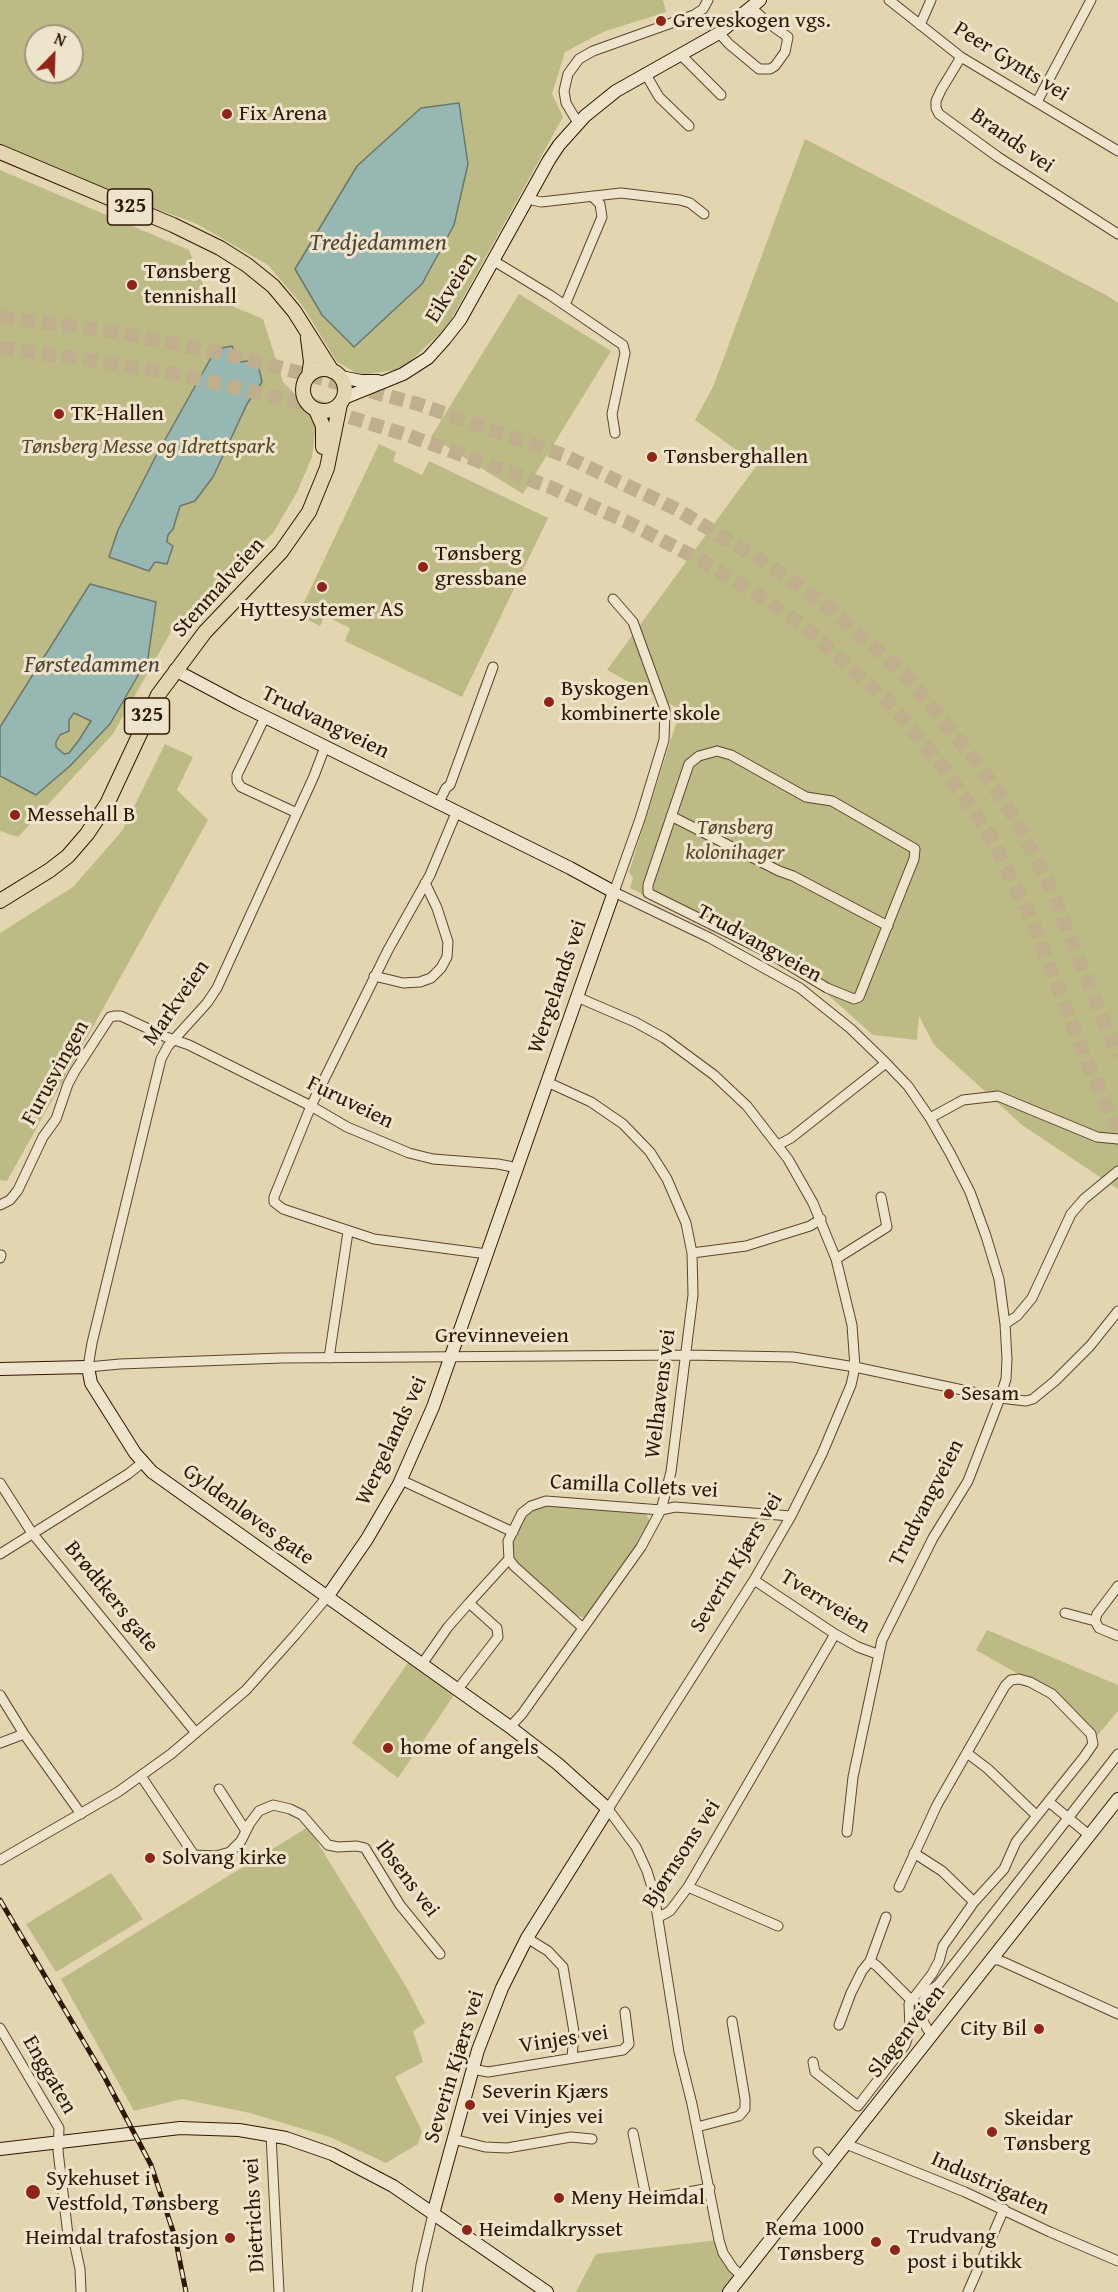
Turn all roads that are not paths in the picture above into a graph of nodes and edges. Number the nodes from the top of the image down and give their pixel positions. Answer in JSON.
{"nodes":[{"id":1,"x":708,"y":0,"type":"edge"},
{"id":2,"x":889,"y":0,"type":"edge"},
{"id":3,"x":931,"y":0,"type":"edge"},
{"id":4,"x":1091,"y":0,"type":"edge"},
{"id":5,"x":756,"y":4,"type":"edge"},
{"id":6,"x":920,"y":25,"type":"junction"},
{"id":7,"x":719,"y":33,"type":"junction"},
{"id":8,"x":680,"y":54,"type":"junction"},
{"id":9,"x":961,"y":57,"type":"junction"},
{"id":10,"x":645,"y":73,"type":"junction"},
{"id":11,"x":721,"y":95,"type":"dead end"},
{"id":12,"x":1037,"y":102,"type":"junction"},
{"id":13,"x":578,"y":123,"type":"junction"},
{"id":14,"x":689,"y":126,"type":"dead end"},
{"id":15,"x":1118,"y":151,"type":"edge"},
{"id":16,"x":0,"y":152,"type":"edge"},
{"id":17,"x":592,"y":196,"type":"junction"},
{"id":18,"x":528,"y":199,"type":"junction"},
{"id":19,"x":704,"y":214,"type":"dead end"},
{"id":20,"x":1118,"y":234,"type":"edge"},
{"id":21,"x":494,"y":261,"type":"junction"},
{"id":22,"x":566,"y":305,"type":"junction"},
{"id":23,"x":308,"y":333,"type":"junction"},
{"id":24,"x":337,"y":374,"type":"junction"},
{"id":25,"x":309,"y":375,"type":"junction"},
{"id":26,"x":391,"y":379,"type":"junction"},
{"id":27,"x":342,"y":401,"type":"junction"},
{"id":28,"x":316,"y":410,"type":"junction"},
{"id":29,"x":615,"y":433,"type":"dead end"},
{"id":30,"x":298,"y":526,"type":"junction"},
{"id":31,"x":614,"y":599,"type":"dead end"},
{"id":32,"x":493,"y":667,"type":"dead end"},
{"id":33,"x":175,"y":670,"type":"junction"},
{"id":34,"x":265,"y":717,"type":"junction"},
{"id":35,"x":325,"y":747,"type":"junction"},
{"id":36,"x":438,"y":804,"type":"junction"},
{"id":37,"x":297,"y":813,"type":"junction"},
{"id":38,"x":456,"y":813,"type":"junction"},
{"id":39,"x":671,"y":816,"type":"junction"},
{"id":40,"x":425,"y":883,"type":"junction"},
{"id":41,"x":614,"y":892,"type":"junction"},
{"id":42,"x":0,"y":901,"type":"edge"},
{"id":43,"x":888,"y":926,"type":"junction"},
{"id":44,"x":374,"y":976,"type":"junction"},
{"id":45,"x":577,"y":997,"type":"junction"},
{"id":46,"x":174,"y":1040,"type":"junction"},
{"id":47,"x":886,"y":1063,"type":"junction"},
{"id":48,"x":547,"y":1082,"type":"junction"},
{"id":49,"x":311,"y":1106,"type":"junction"},
{"id":50,"x":930,"y":1118,"type":"junction"},
{"id":51,"x":1118,"y":1139,"type":"edge"},
{"id":52,"x":778,"y":1145,"type":"junction"},
{"id":53,"x":518,"y":1168,"type":"junction"},
{"id":54,"x":1118,"y":1171,"type":"edge"},
{"id":55,"x":881,"y":1197,"type":"dead end"},
{"id":56,"x":0,"y":1205,"type":"edge"},
{"id":57,"x":821,"y":1219,"type":"junction"},
{"id":58,"x":348,"y":1232,"type":"junction"},
{"id":59,"x":692,"y":1253,"type":"junction"},
{"id":60,"x":487,"y":1254,"type":"junction"},
{"id":61,"x":836,"y":1259,"type":"junction"},
{"id":62,"x":1118,"y":1311,"type":"edge"},
{"id":63,"x":1005,"y":1324,"type":"junction"},
{"id":64,"x":686,"y":1355,"type":"junction"},
{"id":65,"x":329,"y":1358,"type":"junction"},
{"id":66,"x":451,"y":1358,"type":"junction"},
{"id":67,"x":88,"y":1367,"type":"junction"},
{"id":68,"x":855,"y":1367,"type":"junction"},
{"id":69,"x":0,"y":1370,"type":"edge"},
{"id":70,"x":1000,"y":1398,"type":"junction"},
{"id":71,"x":142,"y":1463,"type":"junction"},
{"id":72,"x":401,"y":1480,"type":"junction"},
{"id":73,"x":0,"y":1483,"type":"edge"},
{"id":74,"x":661,"y":1510,"type":"junction"},
{"id":75,"x":791,"y":1516,"type":"junction"},
{"id":76,"x":513,"y":1532,"type":"junction"},
{"id":77,"x":32,"y":1533,"type":"junction"},
{"id":78,"x":0,"y":1554,"type":"edge"},
{"id":79,"x":509,"y":1558,"type":"junction"},
{"id":80,"x":754,"y":1580,"type":"junction"},
{"id":81,"x":1118,"y":1587,"type":"edge"},
{"id":82,"x":327,"y":1597,"type":"junction"},
{"id":83,"x":469,"y":1603,"type":"junction"},
{"id":84,"x":1065,"y":1613,"type":"dead end"},
{"id":85,"x":1095,"y":1621,"type":"junction"},
{"id":86,"x":583,"y":1628,"type":"junction"},
{"id":87,"x":835,"y":1634,"type":"junction"},
{"id":88,"x":1118,"y":1636,"type":"edge"},
{"id":89,"x":877,"y":1654,"type":"junction"},
{"id":90,"x":422,"y":1664,"type":"junction"},
{"id":91,"x":458,"y":1689,"type":"junction"},
{"id":92,"x":0,"y":1695,"type":"edge"},
{"id":93,"x":510,"y":1727,"type":"junction"},
{"id":94,"x":196,"y":1733,"type":"junction"},
{"id":95,"x":24,"y":1734,"type":"junction"},
{"id":96,"x":0,"y":1743,"type":"edge"},
{"id":97,"x":967,"y":1754,"type":"junction"},
{"id":98,"x":1118,"y":1754,"type":"edge"},
{"id":99,"x":141,"y":1776,"type":"junction"},
{"id":100,"x":219,"y":1789,"type":"dead end"},
{"id":101,"x":1118,"y":1798,"type":"edge"},
{"id":102,"x":1049,"y":1802,"type":"junction"},
{"id":103,"x":608,"y":1809,"type":"junction"},
{"id":104,"x":81,"y":1814,"type":"junction"},
{"id":105,"x":1037,"y":1816,"type":"junction"},
{"id":106,"x":1069,"y":1818,"type":"junction"},
{"id":107,"x":246,"y":1830,"type":"junction"},
{"id":108,"x":847,"y":1832,"type":"dead end"},
{"id":109,"x":1089,"y":1835,"type":"junction"},
{"id":110,"x":914,"y":1853,"type":"junction"},
{"id":111,"x":0,"y":1860,"type":"edge"},
{"id":112,"x":688,"y":1887,"type":"junction"},
{"id":113,"x":899,"y":1887,"type":"dead end"},
{"id":114,"x":974,"y":1902,"type":"junction"},
{"id":115,"x":659,"y":1917,"type":"junction"},
{"id":116,"x":886,"y":1917,"type":"dead end"},
{"id":117,"x":778,"y":1926,"type":"dead end"},
{"id":118,"x":527,"y":1938,"type":"junction"},
{"id":119,"x":440,"y":1954,"type":"dead end"},
{"id":120,"x":990,"y":1960,"type":"junction"},
{"id":121,"x":870,"y":1961,"type":"junction"},
{"id":122,"x":927,"y":1986,"type":"junction"},
{"id":123,"x":911,"y":2000,"type":"junction"},
{"id":124,"x":626,"y":2013,"type":"dead end"},
{"id":125,"x":1118,"y":2014,"type":"edge"},
{"id":126,"x":732,"y":2021,"type":"dead end"},
{"id":127,"x":839,"y":2025,"type":"dead end"},
{"id":128,"x":0,"y":2028,"type":"edge"},
{"id":129,"x":933,"y":2034,"type":"junction"},
{"id":130,"x":572,"y":2058,"type":"junction"},
{"id":131,"x":813,"y":2062,"type":"dead end"},
{"id":132,"x":472,"y":2069,"type":"junction"},
{"id":133,"x":697,"y":2127,"type":"junction"},
{"id":134,"x":633,"y":2133,"type":"dead end"},
{"id":135,"x":271,"y":2135,"type":"junction"},
{"id":136,"x":453,"y":2139,"type":"junction"},
{"id":137,"x":592,"y":2139,"type":"dead end"},
{"id":138,"x":59,"y":2142,"type":"junction"},
{"id":139,"x":846,"y":2144,"type":"junction"},
{"id":140,"x":0,"y":2148,"type":"edge"},
{"id":141,"x":818,"y":2152,"type":"dead end"},
{"id":142,"x":830,"y":2164,"type":"junction"},
{"id":143,"x":710,"y":2188,"type":"junction"},
{"id":144,"x":1004,"y":2209,"type":"junction"},
{"id":145,"x":433,"y":2214,"type":"junction"},
{"id":146,"x":1118,"y":2261,"type":"edge"},
{"id":147,"x":742,"y":2276,"type":"junction"},
{"id":148,"x":81,"y":2292,"type":"edge"},
{"id":149,"x":279,"y":2292,"type":"edge"},
{"id":150,"x":417,"y":2292,"type":"edge"},
{"id":151,"x":547,"y":2292,"type":"edge"},
{"id":152,"x":729,"y":2292,"type":"edge"},
{"id":153,"x":968,"y":2292,"type":"edge"}],
"edges":[{"from":1,"to":13,"type":"street"},
{"from":2,"to":6,"type":"street","name":"Peer Gynts vei"},
{"from":3,"to":6,"type":"street"},
{"from":4,"to":12,"type":"street"},
{"from":5,"to":7,"type":"main road","name":"Eikveien"},
{"from":5,"to":7,"type":"street","name":"Eikveien"},
{"from":6,"to":9,"type":"street","name":"Peer Gynts vei"},
{"from":7,"to":8,"type":"main road","name":"Eikveien"},
{"from":8,"to":10,"type":"main road","name":"Eikveien"},
{"from":8,"to":11,"type":"street"},
{"from":9,"to":12,"type":"street","name":"Peer Gynts vei"},
{"from":9,"to":20,"type":"street","name":"Brands vei"},
{"from":10,"to":13,"type":"main road","name":"Eikveien"},
{"from":10,"to":14,"type":"street"},
{"from":12,"to":15,"type":"street","name":"Peer Gynts vei"},
{"from":13,"to":18,"type":"main road","name":"Eikveien"},
{"from":16,"to":23,"type":"main road","number":"325"},
{"from":17,"to":18,"type":"street"},
{"from":17,"to":19,"type":"street"},
{"from":17,"to":22,"type":"street"},
{"from":18,"to":21,"type":"main road","name":"Eikveien"},
{"from":21,"to":22,"type":"street"},
{"from":21,"to":26,"type":"main road","name":"Eikveien"},
{"from":22,"to":29,"type":"street"},
{"from":23,"to":24,"type":"main road","number":"325"},
{"from":23,"to":25,"type":"main road","number":"325"},
{"from":24,"to":25,"type":"main road"},
{"from":24,"to":26,"type":"main road","name":"Eikveien"},
{"from":24,"to":27,"type":"main road","name":"Stenmalveien","number":"325"},
{"from":25,"to":28,"type":"main road","name":"Stenmalveien","number":"325"},
{"from":26,"to":27,"type":"main road","name":"Eikveien"},
{"from":27,"to":28,"type":"main road"},
{"from":27,"to":30,"type":"main road","name":"Stenmalveien","number":"325"},
{"from":28,"to":30,"type":"main road","name":"Stenmalveien","number":"325"},
{"from":30,"to":33,"type":"main road","name":"Stenmalveien","number":"325"},
{"from":31,"to":41,"type":"street"},
{"from":32,"to":36,"type":"street"},
{"from":33,"to":34,"type":"main road","name":"Trudvangveien"},
{"from":33,"to":42,"type":"main road","name":"Stenmalveien","number":"325"},
{"from":34,"to":35,"type":"main road","name":"Trudvangveien"},
{"from":34,"to":37,"type":"street"},
{"from":35,"to":36,"type":"main road","name":"Trudvangveien"},
{"from":35,"to":37,"type":"street","name":"Markveien"},
{"from":36,"to":38,"type":"main road","name":"Trudvangveien"},
{"from":37,"to":46,"type":"street","name":"Markveien"},
{"from":38,"to":40,"type":"street"},
{"from":38,"to":41,"type":"main road","name":"Trudvangveien"},
{"from":39,"to":43,"type":"street"},
{"from":39,"to":43,"type":"street"},
{"from":39,"to":43,"type":"street"},
{"from":40,"to":44,"type":"street"},
{"from":40,"to":44,"type":"street"},
{"from":41,"to":45,"type":"main road","name":"Wergelands vei"},
{"from":41,"to":47,"type":"street","name":"Trudvangveien"},
{"from":44,"to":49,"type":"street"},
{"from":45,"to":48,"type":"main road","name":"Wergelands vei"},
{"from":45,"to":52,"type":"street","name":"Severin Kjærs vei"},
{"from":46,"to":49,"type":"street","name":"Furuveien"},
{"from":46,"to":56,"type":"street","name":"Furusvingen"},
{"from":46,"to":67,"type":"street","name":"Markveien"},
{"from":47,"to":50,"type":"street","name":"Trudvangveien"},
{"from":47,"to":52,"type":"street"},
{"from":48,"to":53,"type":"main road","name":"Wergelands vei"},
{"from":48,"to":59,"type":"street","name":"Welhavens vei"},
{"from":49,"to":53,"type":"street","name":"Furuveien"},
{"from":49,"to":58,"type":"street"},
{"from":50,"to":51,"type":"street"},
{"from":50,"to":63,"type":"street","name":"Trudvangveien"},
{"from":52,"to":57,"type":"street","name":"Severin Kjærs vei"},
{"from":53,"to":60,"type":"main road","name":"Wergelands vei"},
{"from":54,"to":63,"type":"street"},
{"from":55,"to":61,"type":"street"},
{"from":57,"to":59,"type":"street"},
{"from":57,"to":61,"type":"street","name":"Severin Kjærs vei"},
{"from":58,"to":60,"type":"street"},
{"from":58,"to":65,"type":"street"},
{"from":59,"to":64,"type":"street","name":"Welhavens vei"},
{"from":60,"to":66,"type":"main road","name":"Wergelands vei"},
{"from":61,"to":68,"type":"street","name":"Severin Kjærs vei"},
{"from":62,"to":70,"type":"street","name":"Grevinneveien"},
{"from":63,"to":70,"type":"street","name":"Trudvangveien"},
{"from":64,"to":66,"type":"street","name":"Grevinneveien"},
{"from":64,"to":68,"type":"street","name":"Grevinneveien"},
{"from":64,"to":74,"type":"street","name":"Welhavens vei"},
{"from":65,"to":66,"type":"street","name":"Grevinneveien"},
{"from":65,"to":67,"type":"street","name":"Grevinneveien"},
{"from":66,"to":72,"type":"main road","name":"Wergelands vei"},
{"from":67,"to":69,"type":"main road","name":"Grevinneveien"},
{"from":67,"to":71,"type":"main road","name":"Gyldenløves gate"},
{"from":68,"to":70,"type":"street","name":"Grevinneveien"},
{"from":68,"to":75,"type":"street","name":"Severin Kjærs vei"},
{"from":70,"to":89,"type":"street","name":"Trudvangveien"},
{"from":71,"to":77,"type":"street"},
{"from":71,"to":82,"type":"main road","name":"Gyldenløves gate"},
{"from":72,"to":76,"type":"street"},
{"from":72,"to":82,"type":"main road","name":"Wergelands vei"},
{"from":73,"to":77,"type":"street","name":"Brødtkers gate"},
{"from":74,"to":75,"type":"street","name":"Camilla Collets vei"},
{"from":74,"to":76,"type":"street","name":"Camilla Collets vei"},
{"from":74,"to":86,"type":"street","name":"Welhavens vei"},
{"from":75,"to":80,"type":"street","name":"Severin Kjærs vei"},
{"from":76,"to":79,"type":"street","name":"Camilla Collets vei"},
{"from":77,"to":78,"type":"street"},
{"from":77,"to":94,"type":"street","name":"Brødtkers gate"},
{"from":79,"to":83,"type":"street"},
{"from":79,"to":86,"type":"street"},
{"from":80,"to":87,"type":"street","name":"Tverrveien"},
{"from":80,"to":103,"type":"street","name":"Severin Kjærs vei"},
{"from":81,"to":85,"type":"street"},
{"from":82,"to":90,"type":"main road","name":"Gyldenløves gate"},
{"from":82,"to":94,"type":"street","name":"Wergelands vei"},
{"from":83,"to":90,"type":"street"},
{"from":83,"to":91,"type":"street"},
{"from":84,"to":85,"type":"street"},
{"from":85,"to":88,"type":"street"},
{"from":86,"to":93,"type":"street","name":"Welhavens vei"},
{"from":87,"to":89,"type":"street","name":"Tverrveien"},
{"from":87,"to":112,"type":"street","name":"Bjørnsons vei"},
{"from":89,"to":108,"type":"street","name":"Trudvangveien"},
{"from":90,"to":91,"type":"main road","name":"Gyldenløves gate"},
{"from":91,"to":93,"type":"main road","name":"Gyldenløves gate"},
{"from":92,"to":95,"type":"street"},
{"from":93,"to":103,"type":"main road","name":"Gyldenløves gate"},
{"from":94,"to":99,"type":"street","name":"Wergelands vei"},
{"from":95,"to":96,"type":"street"},
{"from":95,"to":104,"type":"street"},
{"from":97,"to":102,"type":"street","name":"Slagenveien"},
{"from":97,"to":105,"type":"street"},
{"from":97,"to":110,"type":"street"},
{"from":98,"to":106,"type":"street"},
{"from":99,"to":104,"type":"street","name":"Wergelands vei"},
{"from":99,"to":107,"type":"street","name":"Ibsens vei"},
{"from":100,"to":107,"type":"street"},
{"from":101,"to":109,"type":"main road","name":"Slagenveien"},
{"from":102,"to":105,"type":"street","name":"Slagenveien"},
{"from":102,"to":106,"type":"street"},
{"from":103,"to":115,"type":"street","name":"Gyldenløves gate"},
{"from":103,"to":118,"type":"main road","name":"Severin Kjærs vei"},
{"from":104,"to":111,"type":"street","name":"Wergelands vei"},
{"from":105,"to":114,"type":"street","name":"Slagenveien"},
{"from":106,"to":109,"type":"street"},
{"from":106,"to":122,"type":"street"},
{"from":107,"to":119,"type":"street","name":"Ibsens vei"},
{"from":109,"to":120,"type":"main road","name":"Slagenveien"},
{"from":110,"to":113,"type":"street"},
{"from":110,"to":114,"type":"street"},
{"from":112,"to":115,"type":"street","name":"Bjørnsons vei"},
{"from":112,"to":117,"type":"street"},
{"from":114,"to":122,"type":"street","name":"Slagenveien"},
{"from":115,"to":133,"type":"street","name":"Bjørnsons vei"},
{"from":116,"to":121,"type":"street"},
{"from":118,"to":130,"type":"street"},
{"from":118,"to":132,"type":"main road","name":"Severin Kjærs vei"},
{"from":120,"to":125,"type":"street"},
{"from":120,"to":129,"type":"main road","name":"Slagenveien"},
{"from":121,"to":123,"type":"street","name":"Slagenveien"},
{"from":121,"to":127,"type":"street"},
{"from":122,"to":123,"type":"street","name":"Slagenveien"},
{"from":122,"to":129,"type":"street"},
{"from":123,"to":131,"type":"street","name":"Slagenveien"},
{"from":124,"to":130,"type":"street","name":"Vinjes vei"},
{"from":126,"to":133,"type":"street"},
{"from":128,"to":138,"type":"street","name":"Enggaten"},
{"from":129,"to":139,"type":"main road","name":"Slagenveien"},
{"from":130,"to":132,"type":"street","name":"Vinjes vei"},
{"from":132,"to":136,"type":"main road","name":"Severin Kjærs vei"},
{"from":133,"to":143,"type":"street","name":"Bjørnsons vei"},
{"from":134,"to":143,"type":"street"},
{"from":135,"to":138,"type":"main road"},
{"from":135,"to":145,"type":"main road"},
{"from":135,"to":149,"type":"street","name":"Dietrichs vei"},
{"from":136,"to":137,"type":"street"},
{"from":136,"to":145,"type":"main road","name":"Severin Kjærs vei"},
{"from":138,"to":140,"type":"main road"},
{"from":138,"to":148,"type":"street","name":"Enggaten"},
{"from":139,"to":142,"type":"main road","name":"Slagenveien"},
{"from":139,"to":144,"type":"street","name":"Industrigaten"},
{"from":141,"to":142,"type":"street"},
{"from":142,"to":147,"type":"main road","name":"Slagenveien"},
{"from":143,"to":147,"type":"street","name":"Bjørnsons vei"},
{"from":144,"to":146,"type":"street","name":"Industrigaten"},
{"from":144,"to":153,"type":"street"},
{"from":145,"to":150,"type":"street"},
{"from":145,"to":151,"type":"main road"},
{"from":147,"to":152,"type":"main road","name":"Slagenveien"}]}
